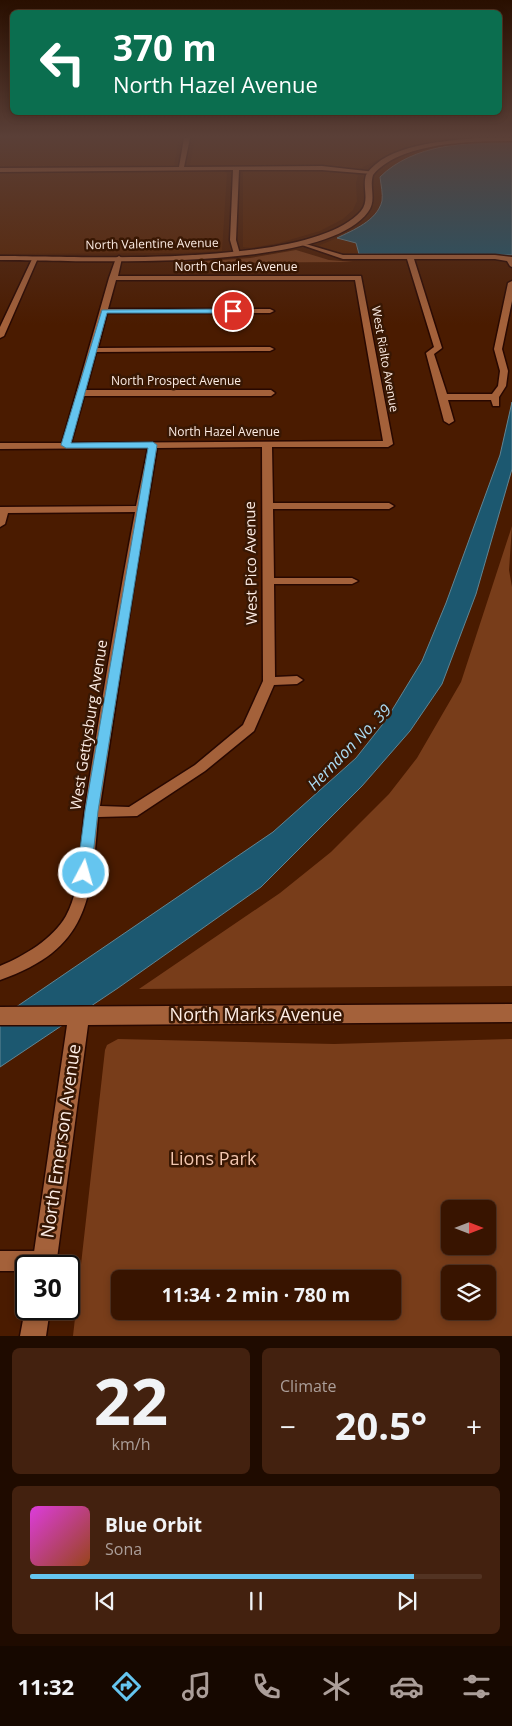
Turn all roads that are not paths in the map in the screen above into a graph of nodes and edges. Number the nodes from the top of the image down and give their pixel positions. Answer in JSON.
{"nodes":[{"id":1,"x":234,"y":200,"type":"edge"},
{"id":2,"x":369,"y":200,"type":"edge"},
{"id":3,"x":301,"y":243,"type":"junction"},
{"id":4,"x":237,"y":254,"type":"junction"},
{"id":5,"x":410,"y":257,"type":"junction"},
{"id":6,"x":0,"y":258,"type":"edge"},
{"id":7,"x":35,"y":258,"type":"junction"},
{"id":8,"x":119,"y":258,"type":"junction"},
{"id":9,"x":511,"y":262,"type":"edge"},
{"id":10,"x":114,"y":278,"type":"junction"},
{"id":11,"x":358,"y":278,"type":"joint"},
{"id":12,"x":512,"y":283,"type":"edge"},
{"id":13,"x":104,"y":311,"type":"junction"},
{"id":14,"x":270,"y":311,"type":"dead end"},
{"id":15,"x":0,"y":336,"type":"edge"},
{"id":16,"x":270,"y":349,"type":"dead end"},
{"id":17,"x":93,"y":350,"type":"junction"},
{"id":18,"x":81,"y":393,"type":"junction"},
{"id":19,"x":271,"y":393,"type":"dead end"},
{"id":20,"x":443,"y":397,"type":"junction"},
{"id":21,"x":449,"y":421,"type":"dead end"},
{"id":22,"x":388,"y":444,"type":"joint"},
{"id":23,"x":66,"y":445,"type":"junction"},
{"id":24,"x":153,"y":445,"type":"junction"},
{"id":25,"x":267,"y":445,"type":"junction"},
{"id":26,"x":0,"y":446,"type":"edge"},
{"id":27,"x":267,"y":506,"type":"junction"},
{"id":28,"x":388,"y":506,"type":"dead end"},
{"id":29,"x":141,"y":509,"type":"junction"},
{"id":30,"x":2,"y":510,"type":"edge"},
{"id":31,"x":0,"y":524,"type":"edge"},
{"id":32,"x":267,"y":581,"type":"junction"},
{"id":33,"x":352,"y":581,"type":"dead end"},
{"id":34,"x":297,"y":680,"type":"dead end"},
{"id":35,"x":269,"y":681,"type":"junction"},
{"id":36,"x":91,"y":811,"type":"junction"},
{"id":37,"x":0,"y":973,"type":"edge"},
{"id":38,"x":512,"y":1013,"type":"edge"},
{"id":39,"x":0,"y":1016,"type":"edge"},
{"id":40,"x":79,"y":1016,"type":"junction"},
{"id":41,"x":45,"y":1255,"type":"edge"},
{"id":42,"x":0,"y":1262,"type":"edge"},
{"id":43,"x":15,"y":1263,"type":"edge"},
{"id":44,"x":36,"y":1320,"type":"edge"},
{"id":45,"x":33,"y":1336,"type":"edge"}],
"edges":[{"from":1,"to":4,"type":"street"},
{"from":2,"to":3,"type":"street","name":"North Valentine Avenue"},
{"from":3,"to":4,"type":"street","name":"North Valentine Avenue"},
{"from":3,"to":5,"type":"street"},
{"from":4,"to":8,"type":"street","name":"North Valentine Avenue"},
{"from":5,"to":9,"type":"street"},
{"from":5,"to":20,"type":"street"},
{"from":6,"to":7,"type":"street","name":"North Valentine Avenue"},
{"from":7,"to":8,"type":"street","name":"North Valentine Avenue"},
{"from":7,"to":15,"type":"street"},
{"from":8,"to":10,"type":"street"},
{"from":10,"to":11,"type":"street","name":"North Charles Avenue"},
{"from":10,"to":13,"type":"street"},
{"from":11,"to":22,"type":"street","name":"West Rialto Avenue"},
{"from":12,"to":20,"type":"street"},
{"from":13,"to":14,"type":"street"},
{"from":13,"to":17,"type":"street"},
{"from":16,"to":17,"type":"street"},
{"from":17,"to":18,"type":"street"},
{"from":18,"to":19,"type":"street","name":"North Prospect Avenue"},
{"from":18,"to":23,"type":"street"},
{"from":20,"to":21,"type":"street"},
{"from":22,"to":25,"type":"street","name":"North Hazel Avenue"},
{"from":23,"to":24,"type":"street","name":"North Hazel Avenue"},
{"from":23,"to":26,"type":"street","name":"North Hazel Avenue"},
{"from":24,"to":25,"type":"street","name":"North Hazel Avenue"},
{"from":24,"to":29,"type":"street","name":"West Gettysburg Avenue"},
{"from":25,"to":27,"type":"street","name":"West Pico Avenue"},
{"from":27,"to":28,"type":"street"},
{"from":27,"to":32,"type":"street","name":"West Pico Avenue"},
{"from":29,"to":30,"type":"street"},
{"from":29,"to":36,"type":"street","name":"West Gettysburg Avenue"},
{"from":30,"to":31,"type":"street"},
{"from":32,"to":33,"type":"street"},
{"from":32,"to":35,"type":"street","name":"West Pico Avenue"},
{"from":34,"to":35,"type":"street"},
{"from":35,"to":36,"type":"street","name":"West Pico Avenue"},
{"from":36,"to":37,"type":"street","name":"West Gettysburg Avenue"},
{"from":38,"to":40,"type":"street","name":"North Marks Avenue"},
{"from":39,"to":40,"type":"street","name":"North Marks Avenue"},
{"from":40,"to":41,"type":"street","name":"North Emerson Avenue"},
{"from":42,"to":43,"type":"street"},
{"from":44,"to":45,"type":"street"}]}
